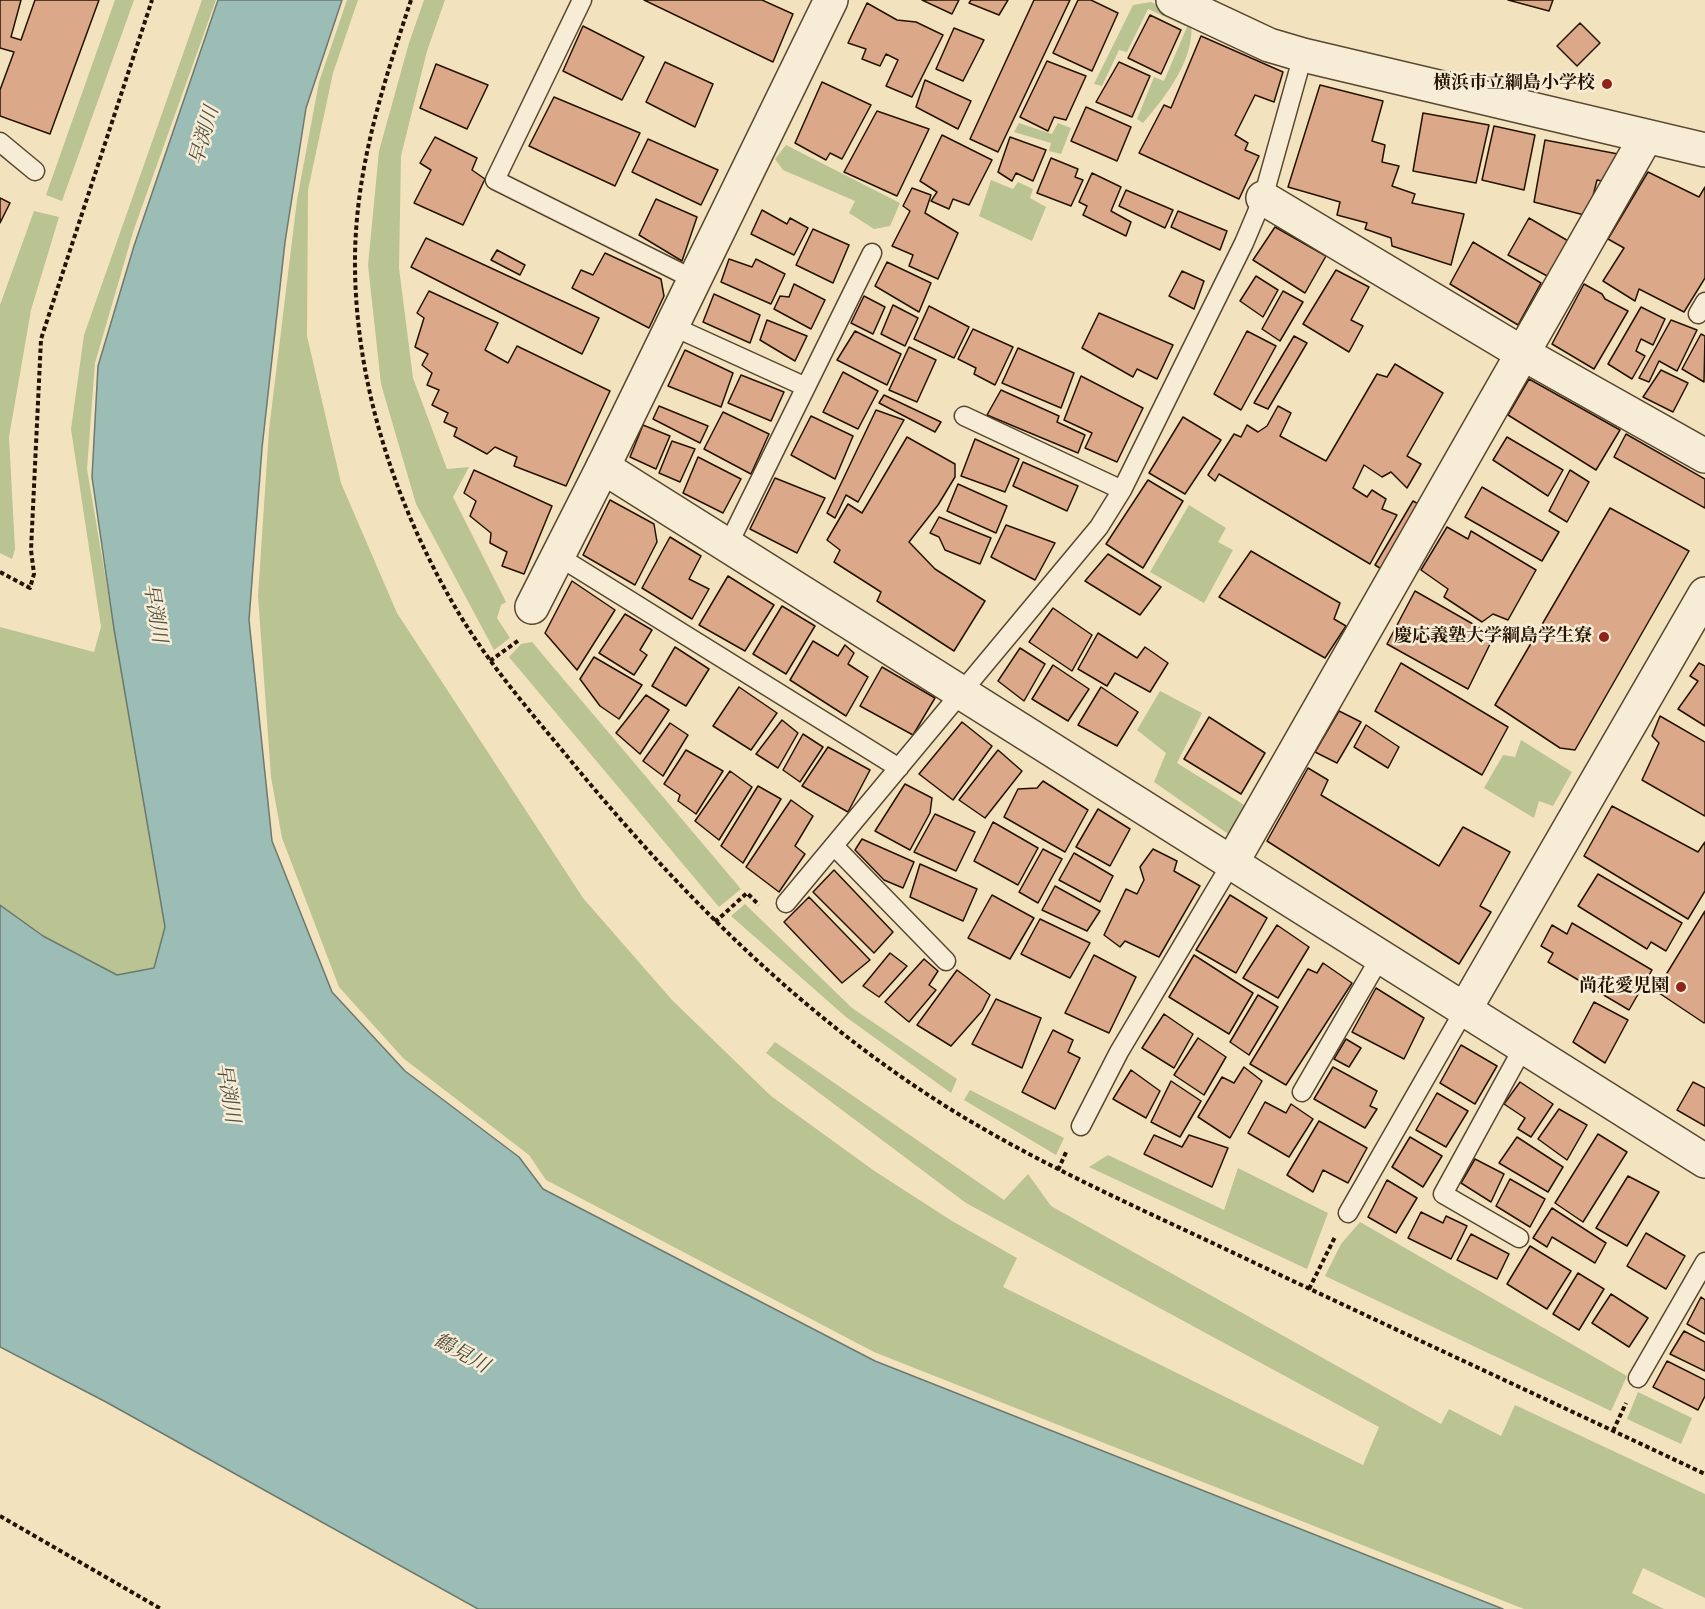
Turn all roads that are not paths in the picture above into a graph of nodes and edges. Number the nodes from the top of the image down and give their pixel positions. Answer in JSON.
{"nodes":[{"id":1,"x":582,"y":0,"type":"edge"},
{"id":2,"x":831,"y":0,"type":"edge"},
{"id":3,"x":1173,"y":0,"type":"edge"},
{"id":4,"x":1303,"y":55,"type":"junction"},
{"id":5,"x":1646,"y":137,"type":"junction"},
{"id":6,"x":0,"y":142,"type":"edge"},
{"id":7,"x":1705,"y":150,"type":"edge"},
{"id":8,"x":35,"y":171,"type":"dead end"},
{"id":9,"x":1263,"y":198,"type":"junction"},
{"id":10,"x":872,"y":253,"type":"dead end"},
{"id":11,"x":695,"y":280,"type":"junction"},
{"id":12,"x":672,"y":326,"type":"junction"},
{"id":13,"x":1522,"y":353,"type":"junction"},
{"id":14,"x":806,"y":387,"type":"junction"},
{"id":15,"x":964,"y":416,"type":"dead end"},
{"id":16,"x":1705,"y":456,"type":"edge"},
{"id":17,"x":603,"y":467,"type":"junction"},
{"id":18,"x":1122,"y":490,"type":"junction"},
{"id":19,"x":728,"y":545,"type":"junction"},
{"id":20,"x":558,"y":556,"type":"junction"},
{"id":21,"x":1705,"y":594,"type":"edge"},
{"id":22,"x":532,"y":607,"type":"dead end"},
{"id":23,"x":964,"y":692,"type":"junction"},
{"id":24,"x":899,"y":768,"type":"junction"},
{"id":25,"x":834,"y":846,"type":"junction"},
{"id":26,"x":1230,"y":864,"type":"junction"},
{"id":27,"x":786,"y":903,"type":"dead end"},
{"id":28,"x":1381,"y":956,"type":"junction"},
{"id":29,"x":946,"y":961,"type":"dead end"},
{"id":30,"x":1465,"y":1009,"type":"junction"},
{"id":31,"x":1524,"y":1046,"type":"junction"},
{"id":32,"x":1302,"y":1092,"type":"dead end"},
{"id":33,"x":1081,"y":1126,"type":"dead end"},
{"id":34,"x":1705,"y":1161,"type":"edge"},
{"id":35,"x":1348,"y":1213,"type":"dead end"},
{"id":36,"x":1520,"y":1238,"type":"dead end"},
{"id":37,"x":1705,"y":1262,"type":"edge"},
{"id":38,"x":1638,"y":1378,"type":"dead end"}],
"edges":[{"from":1,"to":11,"type":"lane"},
{"from":2,"to":11,"type":"street"},
{"from":3,"to":4,"type":"street"},
{"from":4,"to":5,"type":"street"},
{"from":4,"to":9,"type":"lane"},
{"from":5,"to":7,"type":"street"},
{"from":5,"to":13,"type":"street"},
{"from":6,"to":8,"type":"lane"},
{"from":9,"to":13,"type":"street"},
{"from":9,"to":18,"type":"lane"},
{"from":10,"to":14,"type":"lane"},
{"from":11,"to":12,"type":"street"},
{"from":12,"to":14,"type":"lane"},
{"from":12,"to":17,"type":"street"},
{"from":13,"to":16,"type":"street"},
{"from":13,"to":26,"type":"street"},
{"from":14,"to":19,"type":"lane"},
{"from":15,"to":18,"type":"lane"},
{"from":17,"to":19,"type":"street"},
{"from":17,"to":20,"type":"street"},
{"from":18,"to":23,"type":"lane"},
{"from":19,"to":23,"type":"street"},
{"from":20,"to":22,"type":"street"},
{"from":20,"to":24,"type":"lane"},
{"from":21,"to":30,"type":"street"},
{"from":23,"to":24,"type":"lane"},
{"from":23,"to":26,"type":"street"},
{"from":24,"to":25,"type":"lane"},
{"from":25,"to":27,"type":"lane"},
{"from":25,"to":29,"type":"lane"},
{"from":26,"to":28,"type":"street"},
{"from":26,"to":33,"type":"lane"},
{"from":28,"to":30,"type":"street"},
{"from":28,"to":32,"type":"lane"},
{"from":30,"to":31,"type":"street"},
{"from":30,"to":35,"type":"lane"},
{"from":31,"to":34,"type":"street"},
{"from":31,"to":36,"type":"lane"},
{"from":37,"to":38,"type":"lane"}]}
